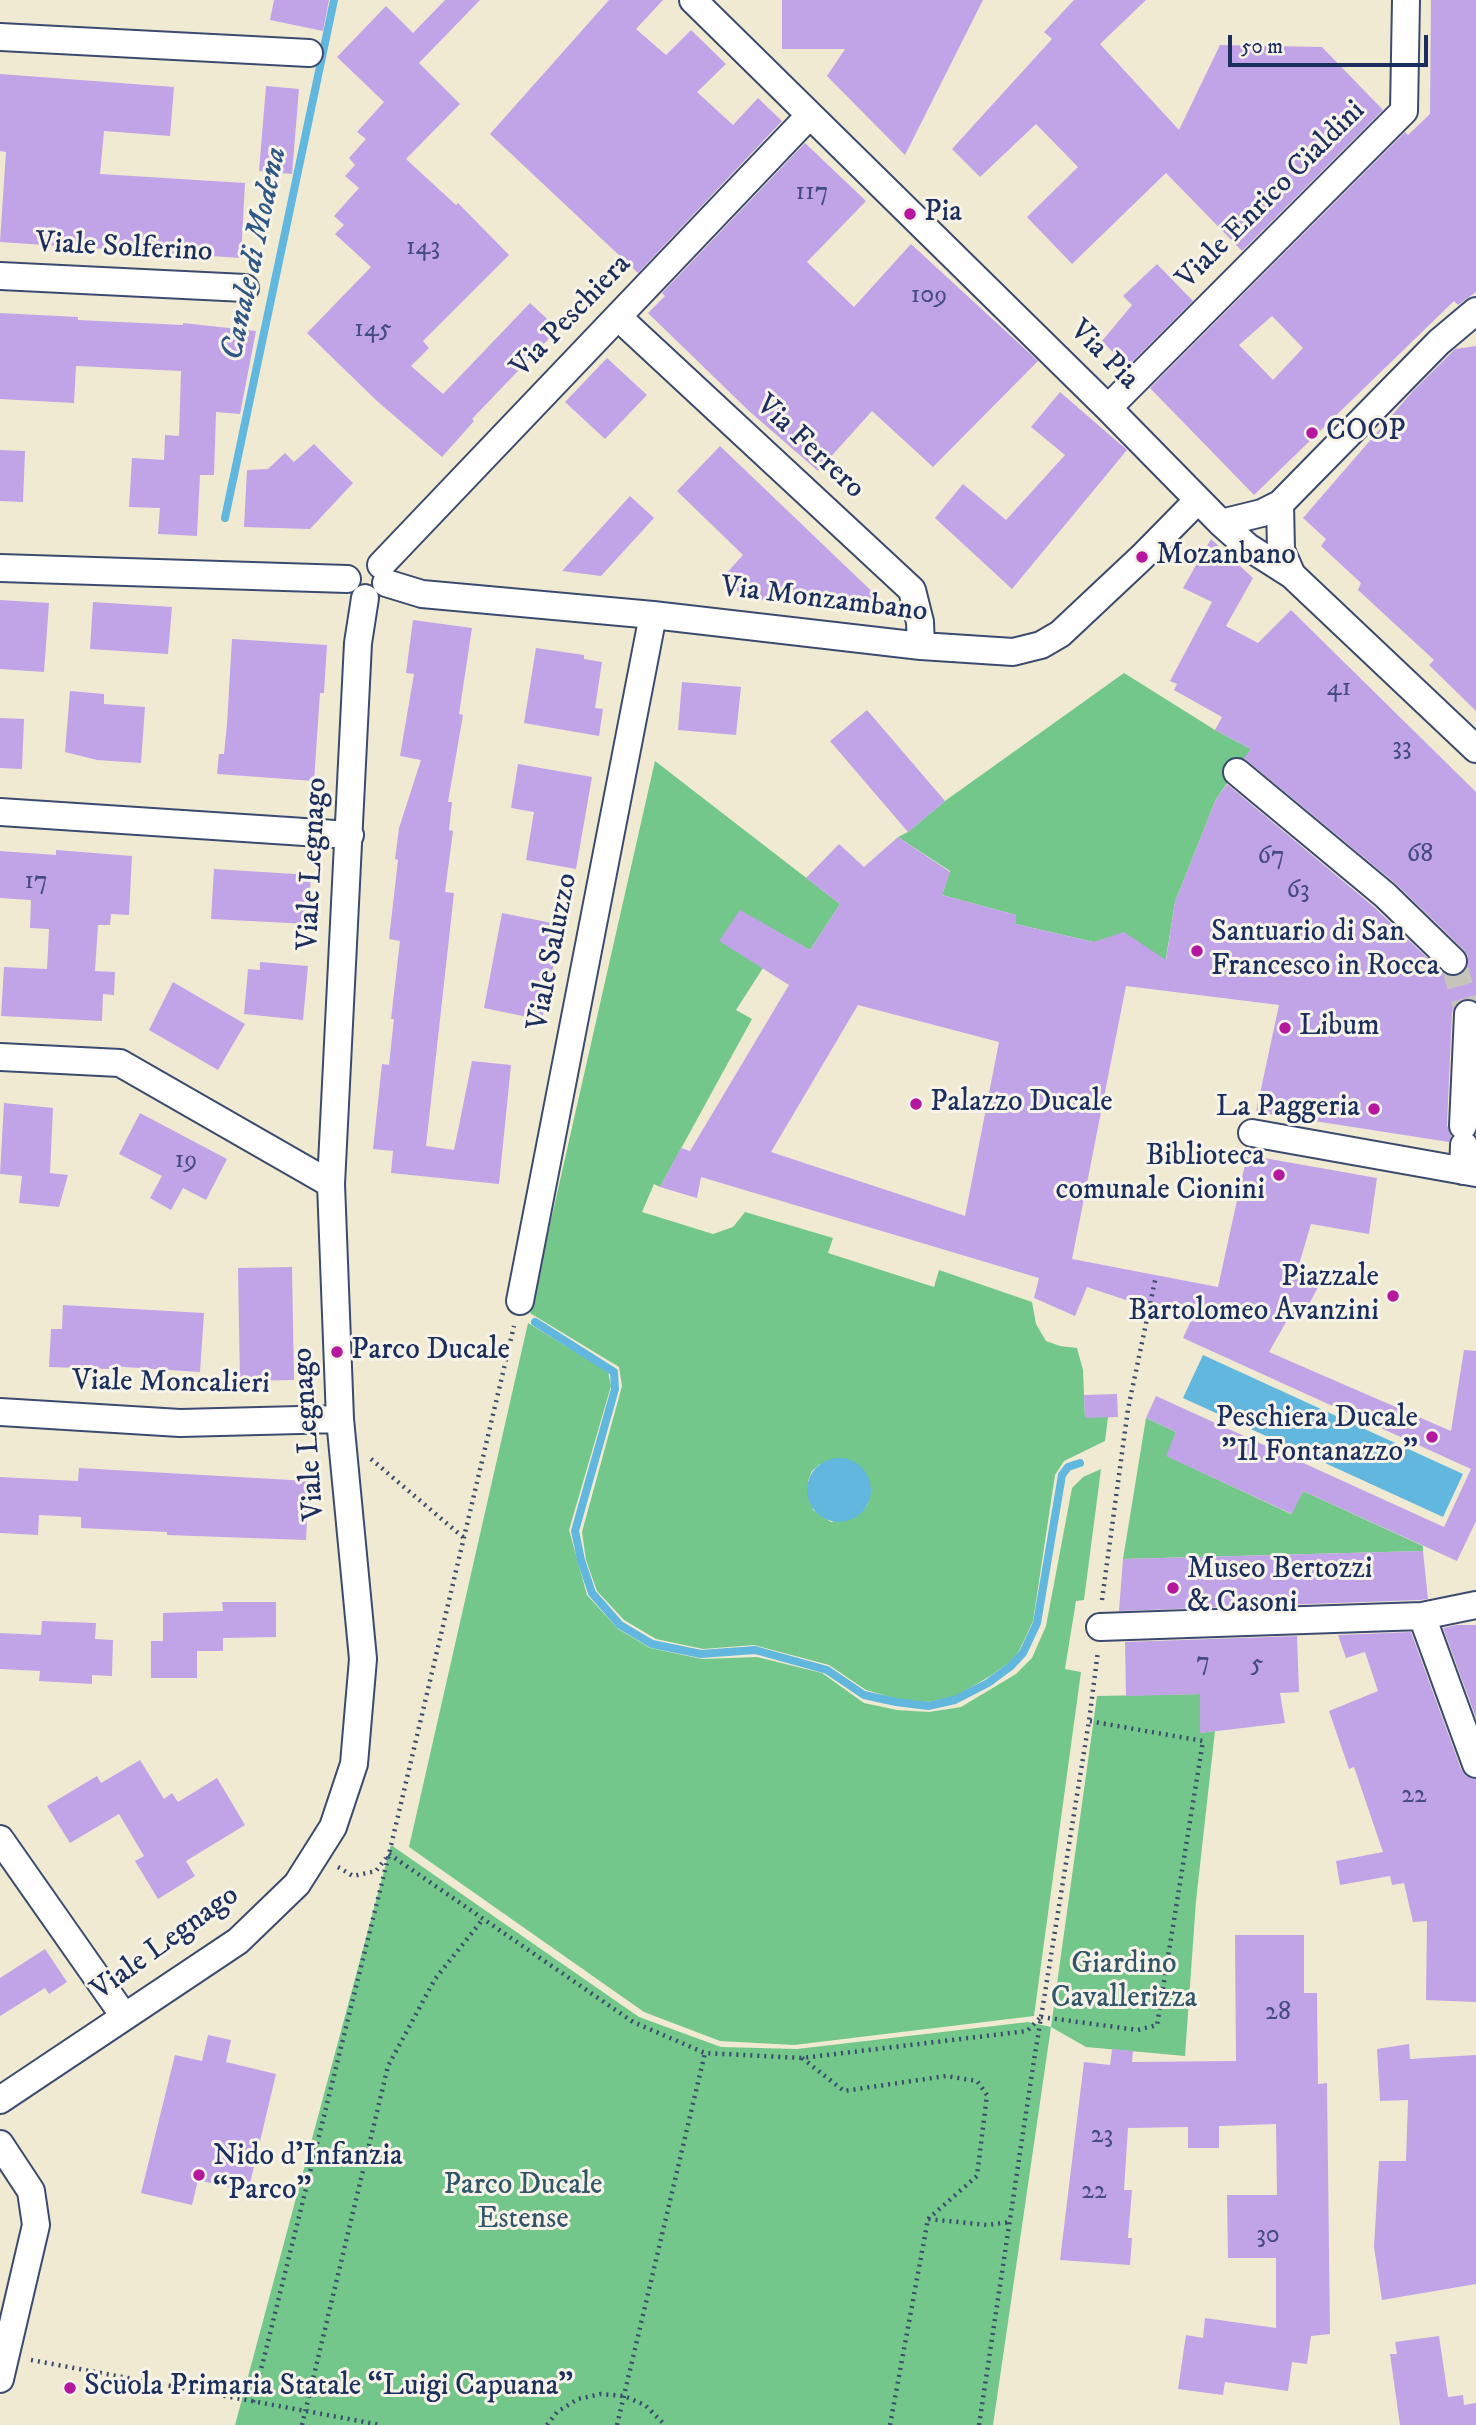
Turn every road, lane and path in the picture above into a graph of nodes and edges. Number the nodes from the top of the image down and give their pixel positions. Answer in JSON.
{"nodes":[{"id":1,"x":693,"y":0,"type":"edge"},
{"id":2,"x":1406,"y":0,"type":"edge"},
{"id":3,"x":0,"y":37,"type":"edge"},
{"id":4,"x":309,"y":52,"type":"dead end"},
{"id":5,"x":810,"y":115,"type":"junction"},
{"id":6,"x":0,"y":276,"type":"edge"},
{"id":7,"x":245,"y":288,"type":"dead end"},
{"id":8,"x":1476,"y":311,"type":"edge"},
{"id":9,"x":618,"y":317,"type":"junction"},
{"id":10,"x":1466,"y":325,"type":"edge"},
{"id":11,"x":1108,"y":408,"type":"junction"},
{"id":12,"x":1198,"y":500,"type":"junction"},
{"id":13,"x":1280,"y":504,"type":"junction"},
{"id":14,"x":1221,"y":523,"type":"junction"},
{"id":15,"x":0,"y":568,"type":"edge"},
{"id":16,"x":1292,"y":575,"type":"junction"},
{"id":17,"x":347,"y":579,"type":"junction"},
{"id":18,"x":377,"y":582,"type":"junction"},
{"id":19,"x":653,"y":615,"type":"junction"},
{"id":20,"x":921,"y":646,"type":"junction"},
{"id":21,"x":1476,"y":749,"type":"edge"},
{"id":22,"x":1237,"y":772,"type":"dead end"},
{"id":23,"x":0,"y":812,"type":"edge"},
{"id":24,"x":349,"y":835,"type":"junction"},
{"id":25,"x":1453,"y":961,"type":"tunnel mouth"},
{"id":26,"x":1468,"y":1014,"type":"tunnel mouth"},
{"id":27,"x":0,"y":1057,"type":"edge"},
{"id":28,"x":1252,"y":1133,"type":"dead end"},
{"id":29,"x":1469,"y":1172,"type":"edge"},
{"id":30,"x":331,"y":1184,"type":"junction"},
{"id":31,"x":1156,"y":1276,"type":"dead end"},
{"id":32,"x":520,"y":1301,"type":"joint"},
{"id":33,"x":0,"y":1412,"type":"edge"},
{"id":34,"x":340,"y":1419,"type":"junction"},
{"id":35,"x":366,"y":1455,"type":"dead end"},
{"id":36,"x":464,"y":1538,"type":"junction"},
{"id":37,"x":1476,"y":1605,"type":"edge"},
{"id":38,"x":1427,"y":1616,"type":"junction"},
{"id":39,"x":1100,"y":1628,"type":"junction"},
{"id":40,"x":1089,"y":1721,"type":"junction"},
{"id":41,"x":1476,"y":1765,"type":"edge"},
{"id":42,"x":0,"y":1839,"type":"edge"},
{"id":43,"x":316,"y":1854,"type":"junction"},
{"id":44,"x":389,"y":1854,"type":"junction"},
{"id":45,"x":483,"y":1919,"type":"junction"},
{"id":46,"x":124,"y":2016,"type":"junction"},
{"id":47,"x":1041,"y":2017,"type":"junction"},
{"id":48,"x":705,"y":2053,"type":"junction"},
{"id":49,"x":802,"y":2058,"type":"junction"},
{"id":50,"x":0,"y":2100,"type":"edge"},
{"id":51,"x":0,"y":2144,"type":"edge"},
{"id":52,"x":928,"y":2219,"type":"junction"},
{"id":53,"x":1010,"y":2222,"type":"junction"},
{"id":54,"x":3,"y":2367,"type":"edge"},
{"id":55,"x":624,"y":2396,"type":"junction"},
{"id":56,"x":253,"y":2402,"type":"junction"},
{"id":57,"x":306,"y":2412,"type":"junction"},
{"id":58,"x":302,"y":2425,"type":"edge"},
{"id":59,"x":381,"y":2425,"type":"edge"},
{"id":60,"x":547,"y":2425,"type":"edge"},
{"id":61,"x":617,"y":2425,"type":"edge"},
{"id":62,"x":665,"y":2425,"type":"edge"},
{"id":63,"x":890,"y":2425,"type":"edge"},
{"id":64,"x":979,"y":2425,"type":"edge"}],
"edges":[{"from":1,"to":5,"type":"street","name":"Via Pia"},
{"from":2,"to":11,"type":"street","name":"Viale Enrico Cialdini"},
{"from":3,"to":4,"type":"street"},
{"from":5,"to":9,"type":"street","name":"Via Peschiera"},
{"from":5,"to":11,"type":"street","name":"Via Pia"},
{"from":6,"to":7,"type":"street","name":"Viale Solferino"},
{"from":8,"to":10,"type":"street"},
{"from":9,"to":18,"type":"street","name":"Via Peschiera"},
{"from":9,"to":20,"type":"street","name":"Via Ferrero"},
{"from":10,"to":13,"type":"street"},
{"from":11,"to":12,"type":"street","name":"Via Pia"},
{"from":12,"to":14,"type":"street","name":"Via Pia"},
{"from":12,"to":20,"type":"street","name":"Via Monzambano"},
{"from":13,"to":14,"type":"street"},
{"from":13,"to":16,"type":"street"},
{"from":14,"to":16,"type":"street","name":"Via Pia"},
{"from":15,"to":17,"type":"street"},
{"from":16,"to":21,"type":"street","name":"Via Pia"},
{"from":17,"to":18,"type":"street"},
{"from":17,"to":18,"type":"street"},
{"from":18,"to":19,"type":"street","name":"Via Monzambano"},
{"from":18,"to":24,"type":"street","name":"Viale Legnago"},
{"from":19,"to":20,"type":"street","name":"Via Monzambano"},
{"from":19,"to":32,"type":"street","name":"Viale Saluzzo"},
{"from":22,"to":25,"type":"street"},
{"from":23,"to":24,"type":"street"},
{"from":24,"to":30,"type":"street","name":"Viale Legnago"},
{"from":26,"to":29,"type":"street"},
{"from":27,"to":30,"type":"street"},
{"from":28,"to":29,"type":"street"},
{"from":30,"to":34,"type":"street","name":"Viale Legnago"},
{"from":31,"to":39,"type":"path"},
{"from":32,"to":36,"type":"path"},
{"from":33,"to":34,"type":"street","name":"Viale Moncalieri"},
{"from":34,"to":43,"type":"street","name":"Viale Legnago"},
{"from":35,"to":36,"type":"path"},
{"from":36,"to":44,"type":"path"},
{"from":37,"to":38,"type":"street"},
{"from":38,"to":39,"type":"street"},
{"from":38,"to":41,"type":"street"},
{"from":39,"to":40,"type":"path"},
{"from":40,"to":47,"type":"path"},
{"from":40,"to":47,"type":"path"},
{"from":42,"to":46,"type":"street"},
{"from":43,"to":44,"type":"path"},
{"from":43,"to":46,"type":"street","name":"Viale Legnago"},
{"from":44,"to":45,"type":"path"},
{"from":44,"to":56,"type":"path"},
{"from":45,"to":48,"type":"path"},
{"from":45,"to":57,"type":"path"},
{"from":46,"to":50,"type":"street","name":"Viale Legnago"},
{"from":47,"to":49,"type":"path"},
{"from":47,"to":53,"type":"path"},
{"from":48,"to":49,"type":"path"},
{"from":48,"to":55,"type":"path"},
{"from":49,"to":52,"type":"path"},
{"from":51,"to":54,"type":"street"},
{"from":52,"to":53,"type":"path"},
{"from":52,"to":63,"type":"path"},
{"from":53,"to":64,"type":"path"},
{"from":54,"to":56,"type":"path"},
{"from":55,"to":60,"type":"path"},
{"from":55,"to":61,"type":"path"},
{"from":55,"to":62,"type":"path"},
{"from":56,"to":57,"type":"path"},
{"from":57,"to":58,"type":"path"},
{"from":57,"to":59,"type":"path"}]}
